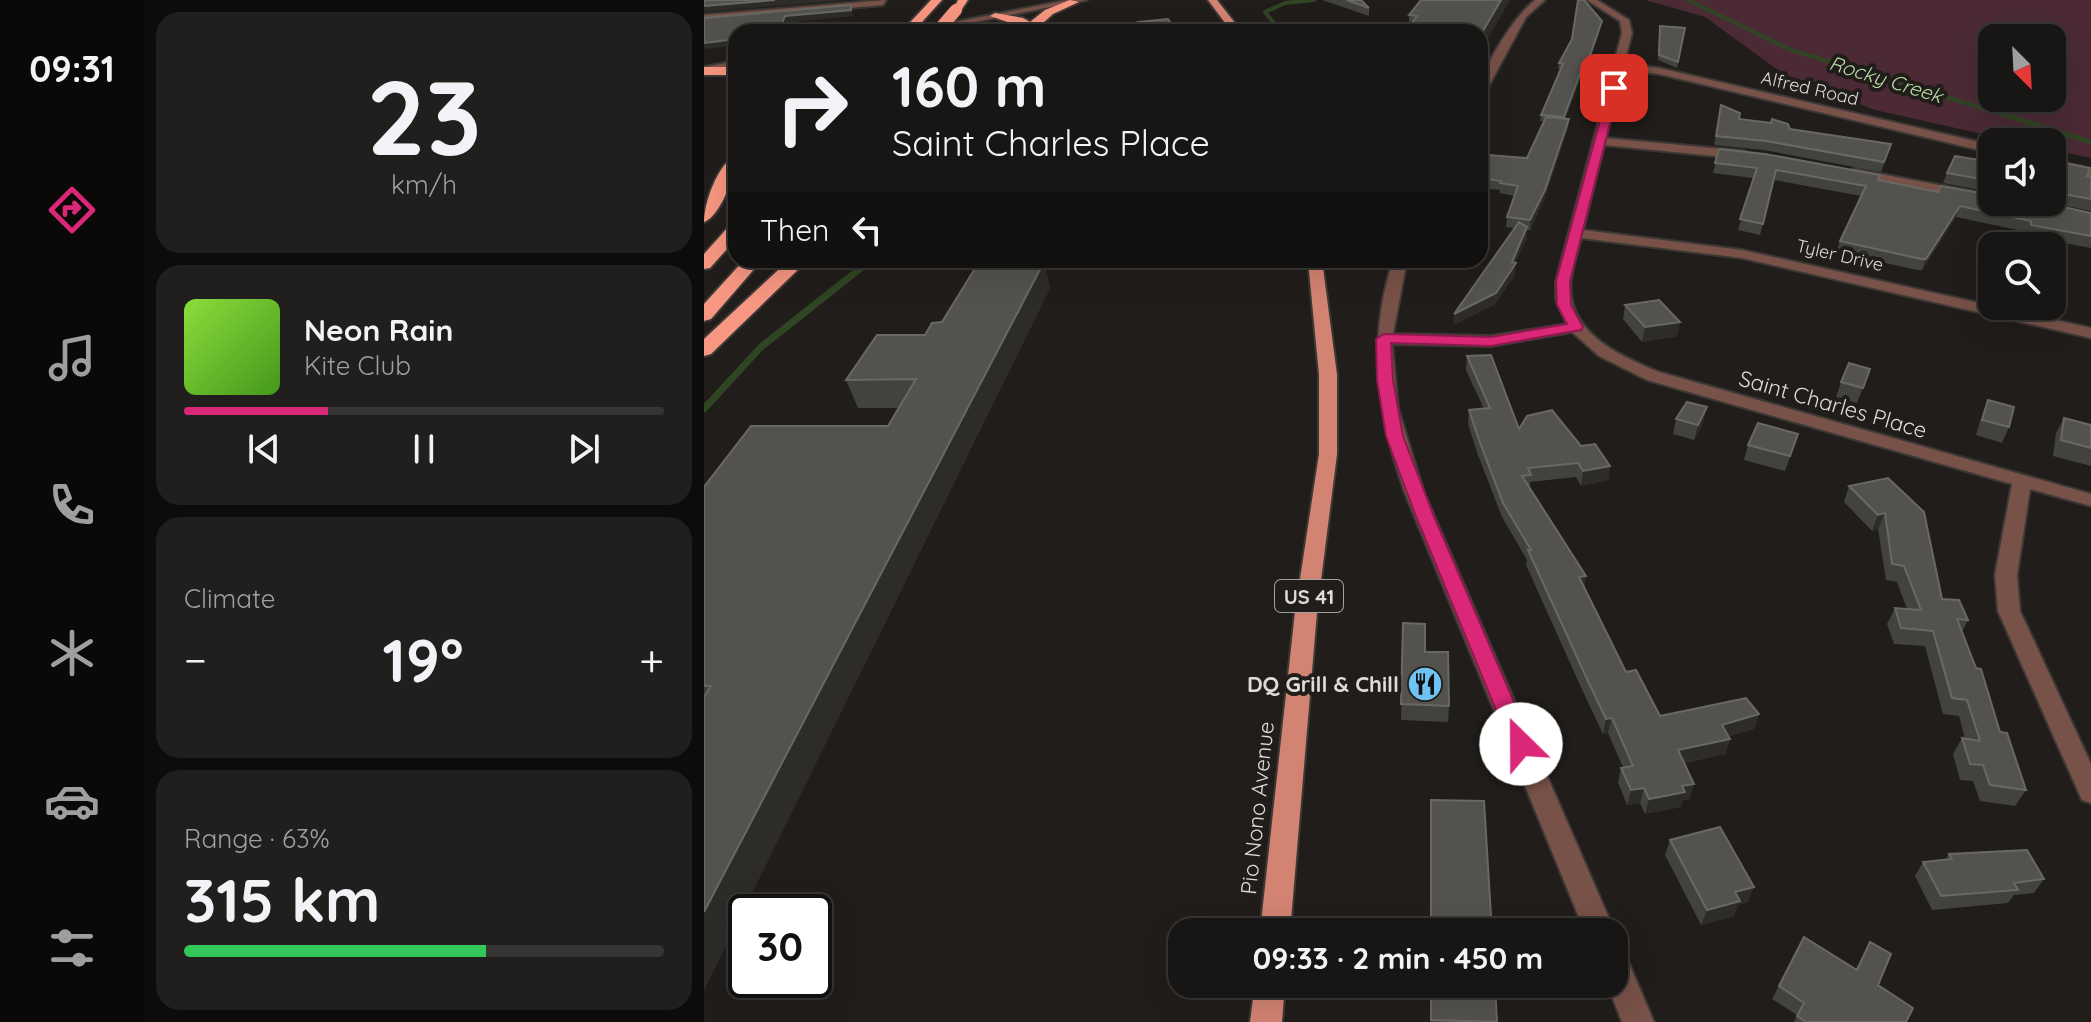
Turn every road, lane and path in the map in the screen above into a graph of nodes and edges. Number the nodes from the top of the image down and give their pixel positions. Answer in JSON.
{"nodes":[{"id":1,"x":937,"y":0,"type":"edge"},
{"id":2,"x":1212,"y":0,"type":"edge"},
{"id":3,"x":1541,"y":0,"type":"edge"},
{"id":4,"x":1591,"y":0,"type":"edge"},
{"id":5,"x":1078,"y":1,"type":"edge"},
{"id":6,"x":883,"y":2,"type":"edge"},
{"id":7,"x":960,"y":5,"type":"edge"},
{"id":8,"x":995,"y":16,"type":"junction"},
{"id":9,"x":704,"y":18,"type":"edge"},
{"id":10,"x":914,"y":24,"type":"edge"},
{"id":11,"x":944,"y":24,"type":"edge"},
{"id":12,"x":952,"y":24,"type":"edge"},
{"id":13,"x":1025,"y":24,"type":"edge"},
{"id":14,"x":1035,"y":24,"type":"edge"},
{"id":15,"x":1231,"y":24,"type":"edge"},
{"id":16,"x":728,"y":66,"type":"edge"},
{"id":17,"x":1619,"y":67,"type":"junction"},
{"id":18,"x":704,"y":70,"type":"edge"},
{"id":19,"x":728,"y":71,"type":"edge"},
{"id":20,"x":1488,"y":78,"type":"edge"},
{"id":21,"x":1599,"y":141,"type":"junction"},
{"id":22,"x":1978,"y":146,"type":"edge"},
{"id":23,"x":1763,"y":157,"type":"edge"},
{"id":24,"x":2066,"y":167,"type":"edge"},
{"id":25,"x":1844,"y":171,"type":"edge"},
{"id":26,"x":2091,"y":173,"type":"edge"},
{"id":27,"x":728,"y":174,"type":"edge"},
{"id":28,"x":1978,"y":196,"type":"edge"},
{"id":29,"x":704,"y":217,"type":"edge"},
{"id":30,"x":1577,"y":233,"type":"junction"},
{"id":31,"x":728,"y":238,"type":"edge"},
{"id":32,"x":704,"y":264,"type":"edge"},
{"id":33,"x":746,"y":268,"type":"edge"},
{"id":34,"x":791,"y":268,"type":"edge"},
{"id":35,"x":1316,"y":268,"type":"edge"},
{"id":36,"x":1397,"y":268,"type":"edge"},
{"id":37,"x":704,"y":315,"type":"edge"},
{"id":38,"x":1575,"y":327,"type":"junction"},
{"id":39,"x":2091,"y":333,"type":"edge"},
{"id":40,"x":1384,"y":339,"type":"junction"},
{"id":41,"x":704,"y":350,"type":"edge"},
{"id":42,"x":2022,"y":481,"type":"junction"},
{"id":43,"x":2091,"y":500,"type":"edge"},
{"id":44,"x":2091,"y":792,"type":"edge"},
{"id":45,"x":1276,"y":918,"type":"edge"},
{"id":46,"x":1594,"y":918,"type":"edge"},
{"id":47,"x":1269,"y":998,"type":"edge"},
{"id":48,"x":1628,"y":998,"type":"edge"},
{"id":49,"x":1266,"y":1022,"type":"edge"},
{"id":50,"x":1638,"y":1022,"type":"edge"}],
"edges":[{"from":1,"to":10,"type":"highway"},
{"from":2,"to":15,"type":"main road"},
{"from":3,"to":20,"type":"street"},
{"from":4,"to":17,"type":"street"},
{"from":5,"to":8,"type":"street"},
{"from":5,"to":14,"type":"highway"},
{"from":6,"to":9,"type":"street"},
{"from":7,"to":11,"type":"highway","bridge":true},
{"from":8,"to":12,"type":"street"},
{"from":8,"to":13,"type":"highway"},
{"from":16,"to":18,"type":"street"},
{"from":17,"to":21,"type":"street"},
{"from":17,"to":22,"type":"street","name":"Alfred Road"},
{"from":18,"to":19,"type":"highway"},
{"from":21,"to":23,"type":"street"},
{"from":21,"to":30,"type":"street"},
{"from":24,"to":26,"type":"street"},
{"from":25,"to":28,"type":"street"},
{"from":27,"to":29,"type":"highway"},
{"from":30,"to":38,"type":"street"},
{"from":30,"to":39,"type":"street","name":"Tyler Drive"},
{"from":31,"to":32,"type":"highway"},
{"from":33,"to":37,"type":"highway"},
{"from":34,"to":41,"type":"highway"},
{"from":35,"to":45,"type":"main road","name":"Pio Nono Avenue","number":"US 41"},
{"from":36,"to":40,"type":"street"},
{"from":38,"to":40,"type":"street"},
{"from":38,"to":42,"type":"street","name":"Saint Charles Place"},
{"from":40,"to":46,"type":"street"},
{"from":42,"to":43,"type":"street","name":"Saint Charles Place"},
{"from":42,"to":44,"type":"street"},
{"from":47,"to":49,"type":"main road"},
{"from":48,"to":50,"type":"street"}]}
